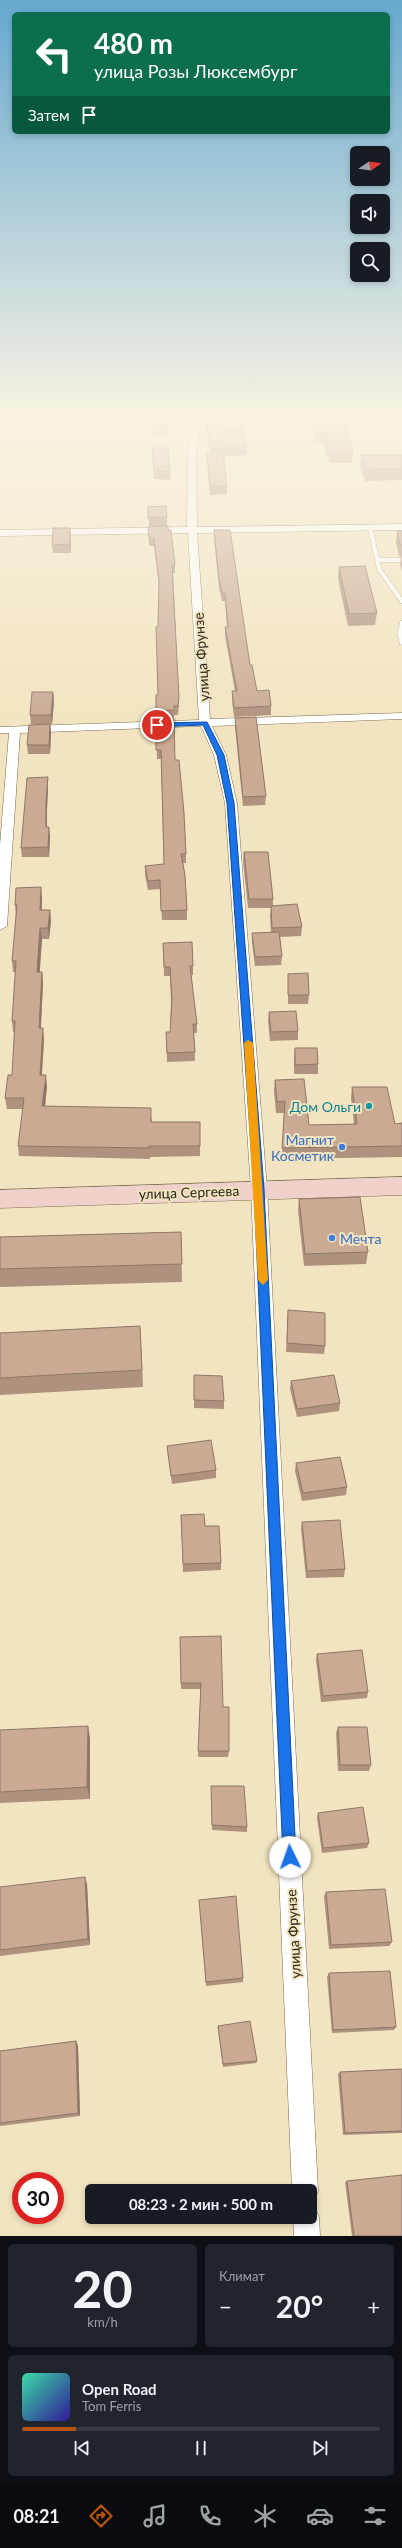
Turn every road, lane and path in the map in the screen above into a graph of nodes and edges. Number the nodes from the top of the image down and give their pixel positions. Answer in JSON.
{"nodes":[{"id":1,"x":192,"y":520,"type":"edge"},
{"id":2,"x":370,"y":527,"type":"junction"},
{"id":3,"x":402,"y":527,"type":"edge"},
{"id":4,"x":192,"y":530,"type":"junction"},
{"id":5,"x":0,"y":533,"type":"edge"},
{"id":6,"x":377,"y":560,"type":"junction"},
{"id":7,"x":402,"y":560,"type":"edge"},
{"id":8,"x":402,"y":601,"type":"edge"},
{"id":9,"x":402,"y":623,"type":"edge"},
{"id":10,"x":402,"y":642,"type":"edge"},
{"id":11,"x":402,"y":716,"type":"edge"},
{"id":12,"x":205,"y":723,"type":"junction"},
{"id":13,"x":15,"y":729,"type":"junction"},
{"id":14,"x":0,"y":730,"type":"edge"},
{"id":15,"x":0,"y":926,"type":"edge"},
{"id":16,"x":402,"y":1186,"type":"edge"},
{"id":17,"x":259,"y":1189,"type":"junction"},
{"id":18,"x":0,"y":1199,"type":"edge"},
{"id":19,"x":305,"y":2184,"type":"edge"},
{"id":20,"x":306,"y":2224,"type":"edge"},
{"id":21,"x":307,"y":2236,"type":"edge"}],
"edges":[{"from":1,"to":4,"type":"street","name":"улица Фрунзе"},
{"from":2,"to":3,"type":"street"},
{"from":2,"to":4,"type":"street"},
{"from":2,"to":6,"type":"lane"},
{"from":4,"to":5,"type":"street"},
{"from":4,"to":12,"type":"street","name":"улица Фрунзе"},
{"from":6,"to":7,"type":"lane"},
{"from":6,"to":8,"type":"lane"},
{"from":9,"to":10,"type":"lane"},
{"from":11,"to":12,"type":"street"},
{"from":12,"to":13,"type":"street"},
{"from":12,"to":17,"type":"street","name":"улица Фрунзе"},
{"from":13,"to":14,"type":"street"},
{"from":13,"to":15,"type":"street"},
{"from":16,"to":17,"type":"main road","name":"улица Сергеева"},
{"from":17,"to":18,"type":"main road","name":"улица Сергеева"},
{"from":17,"to":19,"type":"street","name":"улица Фрунзе"},
{"from":20,"to":21,"type":"street"}]}
